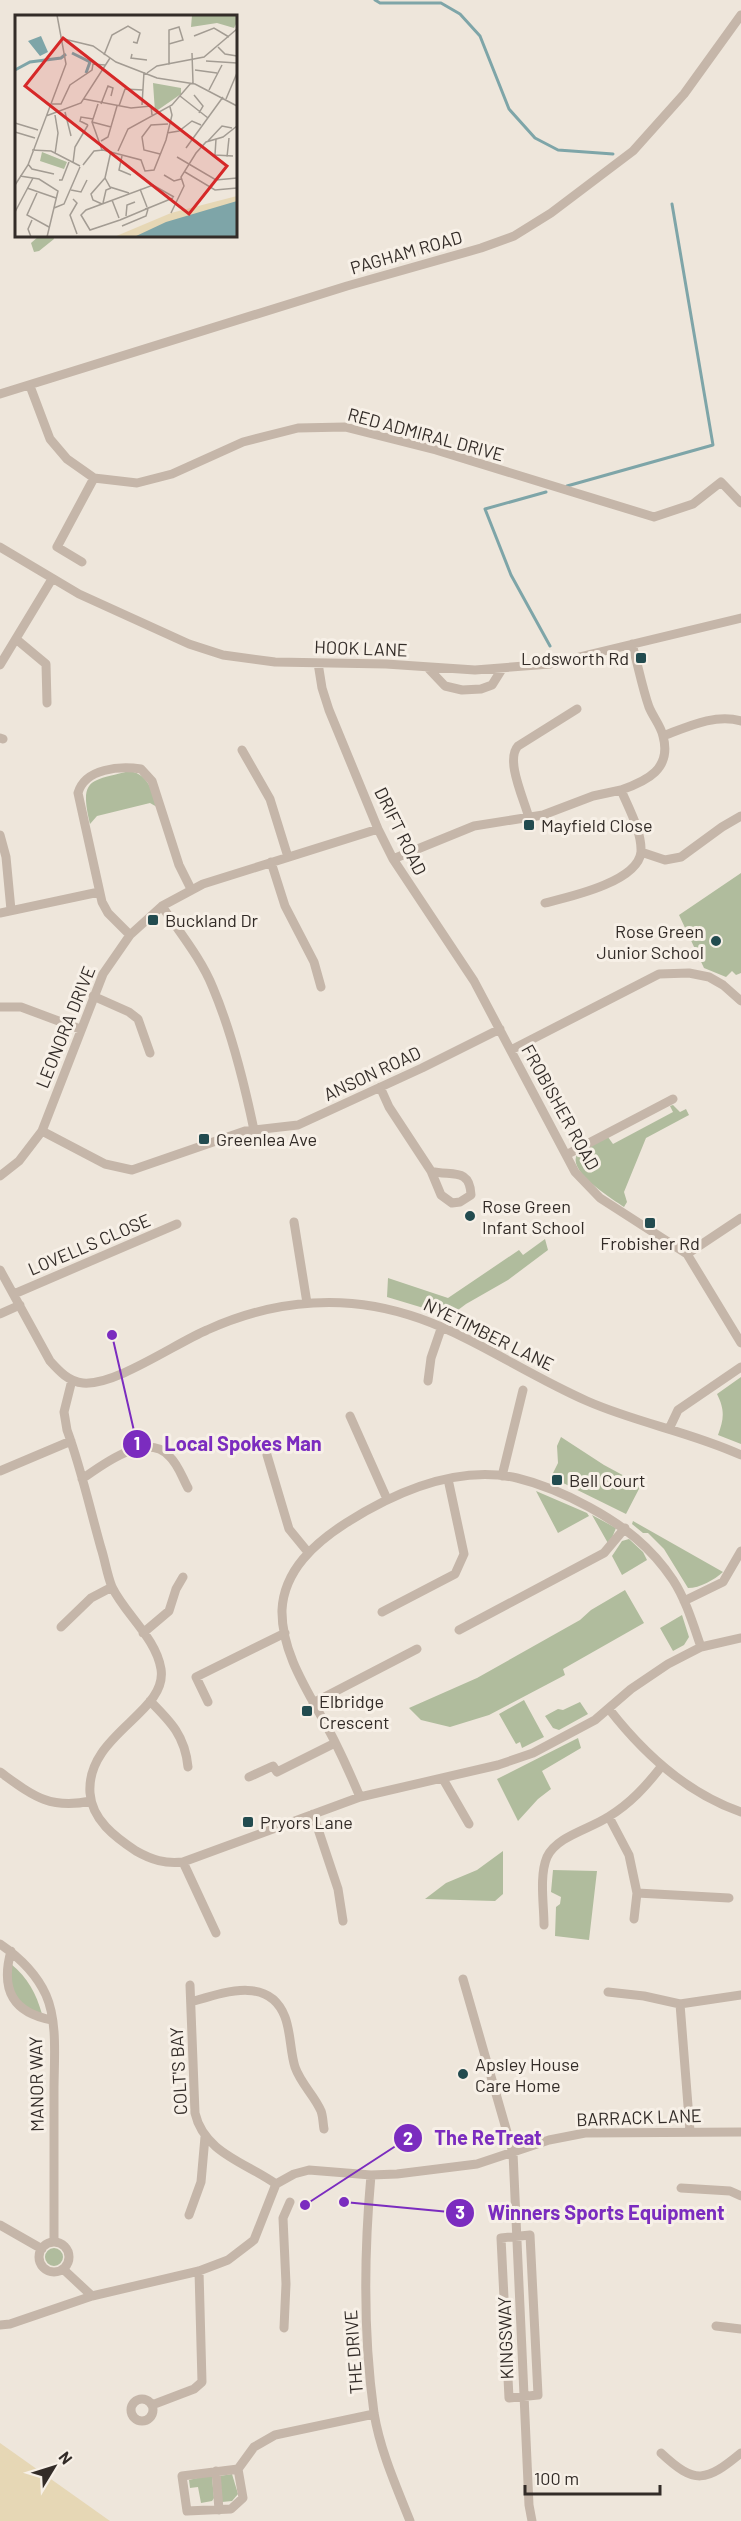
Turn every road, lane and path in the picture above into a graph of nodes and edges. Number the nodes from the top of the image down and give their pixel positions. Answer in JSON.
{"nodes":[{"id":1,"x":741,"y":17,"type":"edge"},
{"id":2,"x":30,"y":386,"type":"junction"},
{"id":3,"x":0,"y":394,"type":"edge"},
{"id":4,"x":94,"y":478,"type":"junction"},
{"id":5,"x":741,"y":503,"type":"edge"},
{"id":6,"x":0,"y":547,"type":"edge"},
{"id":7,"x":82,"y":562,"type":"dead end"},
{"id":8,"x":52,"y":579,"type":"junction"},
{"id":9,"x":741,"y":618,"type":"edge"},
{"id":10,"x":16,"y":639,"type":"junction"},
{"id":11,"x":632,"y":644,"type":"junction"},
{"id":12,"x":318,"y":663,"type":"junction"},
{"id":13,"x":0,"y":665,"type":"edge"},
{"id":14,"x":427,"y":667,"type":"junction"},
{"id":15,"x":502,"y":669,"type":"junction"},
{"id":16,"x":47,"y":703,"type":"dead end"},
{"id":17,"x":577,"y":709,"type":"dead end"},
{"id":18,"x":741,"y":721,"type":"edge"},
{"id":19,"x":663,"y":735,"type":"junction"},
{"id":20,"x":242,"y":750,"type":"dead end"},
{"id":21,"x":621,"y":790,"type":"junction"},
{"id":22,"x":741,"y":816,"type":"edge"},
{"id":23,"x":529,"y":818,"type":"junction"},
{"id":24,"x":378,"y":829,"type":"junction"},
{"id":25,"x":0,"y":835,"type":"edge"},
{"id":26,"x":641,"y":852,"type":"junction"},
{"id":27,"x":288,"y":857,"type":"junction"},
{"id":28,"x":393,"y":860,"type":"junction"},
{"id":29,"x":271,"y":862,"type":"junction"},
{"id":30,"x":191,"y":889,"type":"junction"},
{"id":31,"x":99,"y":891,"type":"junction"},
{"id":32,"x":545,"y":903,"type":"dead end"},
{"id":33,"x":162,"y":906,"type":"junction"},
{"id":34,"x":11,"y":910,"type":"junction"},
{"id":35,"x":0,"y":913,"type":"edge"},
{"id":36,"x":130,"y":935,"type":"junction"},
{"id":37,"x":321,"y":987,"type":"dead end"},
{"id":38,"x":93,"y":996,"type":"junction"},
{"id":39,"x":484,"y":1000,"type":"joint"},
{"id":40,"x":741,"y":1001,"type":"edge"},
{"id":41,"x":0,"y":1006,"type":"edge"},
{"id":42,"x":80,"y":1029,"type":"junction"},
{"id":43,"x":500,"y":1029,"type":"junction"},
{"id":44,"x":511,"y":1050,"type":"junction"},
{"id":45,"x":150,"y":1053,"type":"dead end"},
{"id":46,"x":380,"y":1087,"type":"junction"},
{"id":47,"x":673,"y":1099,"type":"dead end"},
{"id":48,"x":254,"y":1130,"type":"junction"},
{"id":49,"x":42,"y":1131,"type":"junction"},
{"id":50,"x":566,"y":1155,"type":"junction"},
{"id":51,"x":431,"y":1171,"type":"junction"},
{"id":52,"x":0,"y":1176,"type":"edge"},
{"id":53,"x":741,"y":1218,"type":"edge"},
{"id":54,"x":294,"y":1222,"type":"dead end"},
{"id":55,"x":177,"y":1224,"type":"dead end"},
{"id":56,"x":687,"y":1254,"type":"junction"},
{"id":57,"x":0,"y":1270,"type":"edge"},
{"id":58,"x":14,"y":1294,"type":"junction"},
{"id":59,"x":307,"y":1303,"type":"junction"},
{"id":60,"x":20,"y":1305,"type":"junction"},
{"id":61,"x":0,"y":1314,"type":"edge"},
{"id":62,"x":442,"y":1326,"type":"junction"},
{"id":63,"x":741,"y":1343,"type":"edge"},
{"id":64,"x":741,"y":1367,"type":"edge"},
{"id":65,"x":72,"y":1380,"type":"junction"},
{"id":66,"x":428,"y":1381,"type":"dead end"},
{"id":67,"x":523,"y":1390,"type":"dead end"},
{"id":68,"x":350,"y":1416,"type":"dead end"},
{"id":69,"x":669,"y":1429,"type":"junction"},
{"id":70,"x":71,"y":1441,"type":"junction"},
{"id":71,"x":267,"y":1455,"type":"dead end"},
{"id":72,"x":741,"y":1455,"type":"edge"},
{"id":73,"x":0,"y":1471,"type":"edge"},
{"id":74,"x":502,"y":1476,"type":"junction"},
{"id":75,"x":82,"y":1479,"type":"junction"},
{"id":76,"x":448,"y":1479,"type":"junction"},
{"id":77,"x":188,"y":1488,"type":"dead end"},
{"id":78,"x":387,"y":1499,"type":"junction"},
{"id":79,"x":625,"y":1528,"type":"junction"},
{"id":80,"x":307,"y":1551,"type":"junction"},
{"id":81,"x":741,"y":1551,"type":"edge"},
{"id":82,"x":183,"y":1577,"type":"dead end"},
{"id":83,"x":112,"y":1587,"type":"junction"},
{"id":84,"x":684,"y":1601,"type":"junction"},
{"id":85,"x":382,"y":1612,"type":"dead end"},
{"id":86,"x":61,"y":1627,"type":"dead end"},
{"id":87,"x":459,"y":1630,"type":"dead end"},
{"id":88,"x":143,"y":1633,"type":"junction"},
{"id":89,"x":285,"y":1634,"type":"junction"},
{"id":90,"x":741,"y":1638,"type":"edge"},
{"id":91,"x":701,"y":1647,"type":"junction"},
{"id":92,"x":417,"y":1649,"type":"dead end"},
{"id":93,"x":150,"y":1701,"type":"junction"},
{"id":94,"x":208,"y":1702,"type":"dead end"},
{"id":95,"x":313,"y":1702,"type":"junction"},
{"id":96,"x":609,"y":1709,"type":"junction"},
{"id":97,"x":335,"y":1743,"type":"junction"},
{"id":98,"x":188,"y":1767,"type":"dead end"},
{"id":99,"x":662,"y":1767,"type":"junction"},
{"id":100,"x":0,"y":1772,"type":"edge"},
{"id":101,"x":249,"y":1778,"type":"dead end"},
{"id":102,"x":443,"y":1779,"type":"junction"},
{"id":103,"x":360,"y":1797,"type":"junction"},
{"id":104,"x":91,"y":1801,"type":"junction"},
{"id":105,"x":741,"y":1812,"type":"edge"},
{"id":106,"x":313,"y":1814,"type":"junction"},
{"id":107,"x":609,"y":1817,"type":"junction"},
{"id":108,"x":469,"y":1824,"type":"dead end"},
{"id":109,"x":183,"y":1862,"type":"junction"},
{"id":110,"x":637,"y":1893,"type":"junction"},
{"id":111,"x":729,"y":1898,"type":"dead end"},
{"id":112,"x":634,"y":1919,"type":"dead end"},
{"id":113,"x":343,"y":1921,"type":"dead end"},
{"id":114,"x":544,"y":1925,"type":"dead end"},
{"id":115,"x":216,"y":1933,"type":"dead end"},
{"id":116,"x":0,"y":1944,"type":"edge"},
{"id":117,"x":11,"y":1951,"type":"junction"},
{"id":118,"x":463,"y":1979,"type":"dead end"},
{"id":119,"x":190,"y":1985,"type":"dead end"},
{"id":120,"x":608,"y":1992,"type":"dead end"},
{"id":121,"x":741,"y":1995,"type":"edge"},
{"id":122,"x":191,"y":2002,"type":"junction"},
{"id":123,"x":680,"y":2004,"type":"junction"},
{"id":124,"x":52,"y":2020,"type":"junction"},
{"id":125,"x":324,"y":2129,"type":"dead end"},
{"id":126,"x":690,"y":2130,"type":"junction"},
{"id":127,"x":741,"y":2132,"type":"edge"},
{"id":128,"x":205,"y":2137,"type":"junction"},
{"id":129,"x":513,"y":2154,"type":"junction"},
{"id":130,"x":371,"y":2175,"type":"junction"},
{"id":131,"x":276,"y":2184,"type":"junction"},
{"id":132,"x":681,"y":2188,"type":"dead end"},
{"id":133,"x":741,"y":2196,"type":"edge"},
{"id":134,"x":290,"y":2202,"type":"dead end"},
{"id":135,"x":189,"y":2215,"type":"dead end"},
{"id":136,"x":0,"y":2224,"type":"edge"},
{"id":137,"x":517,"y":2236,"type":"junction"},
{"id":138,"x":54,"y":2242,"type":"junction"},
{"id":139,"x":42,"y":2249,"type":"junction"},
{"id":140,"x":63,"y":2269,"type":"junction"},
{"id":141,"x":199,"y":2271,"type":"junction"},
{"id":142,"x":92,"y":2296,"type":"junction"},
{"id":143,"x":0,"y":2325,"type":"edge"},
{"id":144,"x":716,"y":2326,"type":"dead end"},
{"id":145,"x":284,"y":2328,"type":"dead end"},
{"id":146,"x":741,"y":2329,"type":"edge"},
{"id":147,"x":524,"y":2397,"type":"junction"},
{"id":148,"x":152,"y":2405,"type":"dead end"},
{"id":149,"x":374,"y":2414,"type":"junction"},
{"id":150,"x":661,"y":2453,"type":"dead end"},
{"id":151,"x":741,"y":2453,"type":"edge"},
{"id":152,"x":238,"y":2469,"type":"junction"},
{"id":153,"x":216,"y":2471,"type":"junction"},
{"id":154,"x":219,"y":2510,"type":"junction"},
{"id":155,"x":411,"y":2521,"type":"edge"},
{"id":156,"x":532,"y":2521,"type":"edge"}],
"edges":[{"from":1,"to":2,"type":"street","name":"PAGHAM ROAD"},
{"from":2,"to":3,"type":"street","name":"PAGHAM ROAD"},
{"from":2,"to":4,"type":"street","name":"RED ADMIRAL DRIVE"},
{"from":4,"to":5,"type":"street","name":"RED ADMIRAL DRIVE"},
{"from":4,"to":7,"type":"street"},
{"from":6,"to":8,"type":"street","name":"HOOK LANE"},
{"from":8,"to":10,"type":"street"},
{"from":8,"to":12,"type":"street","name":"HOOK LANE"},
{"from":9,"to":11,"type":"street","name":"HOOK LANE"},
{"from":10,"to":13,"type":"street"},
{"from":10,"to":16,"type":"street"},
{"from":11,"to":15,"type":"street","name":"HOOK LANE"},
{"from":11,"to":19,"type":"street"},
{"from":12,"to":14,"type":"street","name":"HOOK LANE"},
{"from":12,"to":24,"type":"street","name":"DRIFT ROAD"},
{"from":14,"to":15,"type":"street","name":"HOOK LANE"},
{"from":14,"to":15,"type":"street"},
{"from":17,"to":23,"type":"street"},
{"from":18,"to":19,"type":"street"},
{"from":19,"to":21,"type":"street"},
{"from":20,"to":27,"type":"street"},
{"from":21,"to":23,"type":"street"},
{"from":21,"to":26,"type":"street"},
{"from":22,"to":26,"type":"street"},
{"from":23,"to":28,"type":"street"},
{"from":24,"to":27,"type":"street","name":"LEONORA DRIVE"},
{"from":24,"to":28,"type":"street","name":"DRIFT ROAD"},
{"from":25,"to":34,"type":"street"},
{"from":26,"to":32,"type":"street"},
{"from":27,"to":29,"type":"street","name":"LEONORA DRIVE"},
{"from":28,"to":39,"type":"street","name":"DRIFT ROAD"},
{"from":29,"to":30,"type":"street","name":"LEONORA DRIVE"},
{"from":29,"to":37,"type":"street"},
{"from":30,"to":31,"type":"street"},
{"from":30,"to":33,"type":"street","name":"LEONORA DRIVE"},
{"from":31,"to":34,"type":"street"},
{"from":31,"to":36,"type":"street"},
{"from":33,"to":36,"type":"street","name":"LEONORA DRIVE"},
{"from":33,"to":48,"type":"street"},
{"from":34,"to":35,"type":"street"},
{"from":36,"to":38,"type":"street","name":"LEONORA DRIVE"},
{"from":38,"to":42,"type":"street","name":"LEONORA DRIVE"},
{"from":38,"to":45,"type":"street"},
{"from":39,"to":43,"type":"street","name":"FROBISHER ROAD"},
{"from":40,"to":44,"type":"street"},
{"from":41,"to":42,"type":"street"},
{"from":42,"to":49,"type":"street","name":"LEONORA DRIVE"},
{"from":43,"to":44,"type":"street","name":"FROBISHER ROAD"},
{"from":43,"to":46,"type":"street","name":"ANSON ROAD"},
{"from":44,"to":50,"type":"street","name":"FROBISHER ROAD"},
{"from":46,"to":48,"type":"street","name":"ANSON ROAD"},
{"from":46,"to":51,"type":"street"},
{"from":47,"to":50,"type":"street"},
{"from":48,"to":49,"type":"street","name":"ANSON ROAD"},
{"from":49,"to":52,"type":"street","name":"LEONORA DRIVE"},
{"from":50,"to":56,"type":"street","name":"FROBISHER ROAD"},
{"from":51,"to":51,"type":"street"},
{"from":53,"to":56,"type":"street"},
{"from":54,"to":59,"type":"street"},
{"from":55,"to":58,"type":"street","name":"LOVELLS CLOSE"},
{"from":56,"to":63,"type":"street"},
{"from":57,"to":58,"type":"street"},
{"from":58,"to":60,"type":"street"},
{"from":59,"to":62,"type":"street","name":"NYETIMBER LANE"},
{"from":59,"to":65,"type":"street","name":"NYETIMBER LANE"},
{"from":60,"to":61,"type":"street"},
{"from":60,"to":65,"type":"street"},
{"from":62,"to":66,"type":"street"},
{"from":62,"to":69,"type":"street","name":"NYETIMBER LANE"},
{"from":64,"to":69,"type":"street"},
{"from":65,"to":70,"type":"street"},
{"from":67,"to":74,"type":"street"},
{"from":68,"to":78,"type":"street"},
{"from":69,"to":72,"type":"street","name":"NYETIMBER LANE"},
{"from":70,"to":73,"type":"street"},
{"from":70,"to":75,"type":"street"},
{"from":71,"to":80,"type":"street"},
{"from":74,"to":76,"type":"street"},
{"from":74,"to":79,"type":"street"},
{"from":75,"to":77,"type":"street"},
{"from":75,"to":83,"type":"street"},
{"from":76,"to":78,"type":"street"},
{"from":76,"to":85,"type":"street"},
{"from":78,"to":80,"type":"street"},
{"from":79,"to":84,"type":"street"},
{"from":79,"to":87,"type":"street"},
{"from":80,"to":89,"type":"street"},
{"from":81,"to":84,"type":"street"},
{"from":82,"to":88,"type":"street"},
{"from":83,"to":86,"type":"street"},
{"from":83,"to":88,"type":"street"},
{"from":84,"to":91,"type":"street"},
{"from":88,"to":93,"type":"street"},
{"from":89,"to":94,"type":"street"},
{"from":89,"to":95,"type":"street"},
{"from":90,"to":91,"type":"street"},
{"from":91,"to":96,"type":"street"},
{"from":92,"to":95,"type":"street"},
{"from":93,"to":98,"type":"street"},
{"from":93,"to":104,"type":"street"},
{"from":95,"to":97,"type":"street"},
{"from":96,"to":99,"type":"street"},
{"from":96,"to":102,"type":"street"},
{"from":97,"to":101,"type":"street"},
{"from":97,"to":103,"type":"street"},
{"from":99,"to":105,"type":"street"},
{"from":99,"to":107,"type":"street"},
{"from":100,"to":104,"type":"street"},
{"from":102,"to":103,"type":"street"},
{"from":102,"to":108,"type":"street"},
{"from":103,"to":106,"type":"street"},
{"from":104,"to":109,"type":"street"},
{"from":106,"to":109,"type":"street"},
{"from":106,"to":113,"type":"street"},
{"from":107,"to":110,"type":"street"},
{"from":107,"to":114,"type":"street"},
{"from":109,"to":115,"type":"street"},
{"from":110,"to":111,"type":"street"},
{"from":110,"to":112,"type":"street"},
{"from":116,"to":117,"type":"street","name":"MANOR WAY"},
{"from":117,"to":124,"type":"street","name":"MANOR WAY"},
{"from":117,"to":124,"type":"street"},
{"from":118,"to":129,"type":"street"},
{"from":119,"to":122,"type":"street","name":"COLT'S BAY"},
{"from":120,"to":123,"type":"street"},
{"from":121,"to":123,"type":"street"},
{"from":122,"to":125,"type":"street","name":"COLT'S BAY"},
{"from":122,"to":128,"type":"street","name":"COLT'S BAY"},
{"from":123,"to":126,"type":"street"},
{"from":124,"to":138,"type":"street","name":"MANOR WAY"},
{"from":126,"to":127,"type":"street","name":"BARRACK LANE"},
{"from":126,"to":129,"type":"street","name":"BARRACK LANE"},
{"from":128,"to":131,"type":"street","name":"COLT'S BAY"},
{"from":128,"to":135,"type":"street","name":"COLT'S BAY"},
{"from":129,"to":130,"type":"street","name":"BARRACK LANE"},
{"from":129,"to":137,"type":"street"},
{"from":130,"to":131,"type":"street","name":"BARRACK LANE"},
{"from":130,"to":149,"type":"street","name":"THE DRIVE"},
{"from":131,"to":141,"type":"street"},
{"from":132,"to":133,"type":"street"},
{"from":134,"to":145,"type":"street"},
{"from":136,"to":139,"type":"street"},
{"from":137,"to":147,"type":"street"},
{"from":137,"to":147,"type":"street"},
{"from":138,"to":139,"type":"street"},
{"from":138,"to":140,"type":"street"},
{"from":139,"to":140,"type":"street"},
{"from":140,"to":142,"type":"street"},
{"from":141,"to":142,"type":"street"},
{"from":141,"to":148,"type":"street"},
{"from":142,"to":143,"type":"street"},
{"from":144,"to":146,"type":"street"},
{"from":147,"to":156,"type":"street","name":"KINGSWAY"},
{"from":149,"to":152,"type":"street"},
{"from":149,"to":155,"type":"street","name":"THE DRIVE"},
{"from":150,"to":151,"type":"street"},
{"from":152,"to":153,"type":"street"},
{"from":152,"to":154,"type":"street"},
{"from":153,"to":154,"type":"street"},
{"from":153,"to":154,"type":"street"}]}
